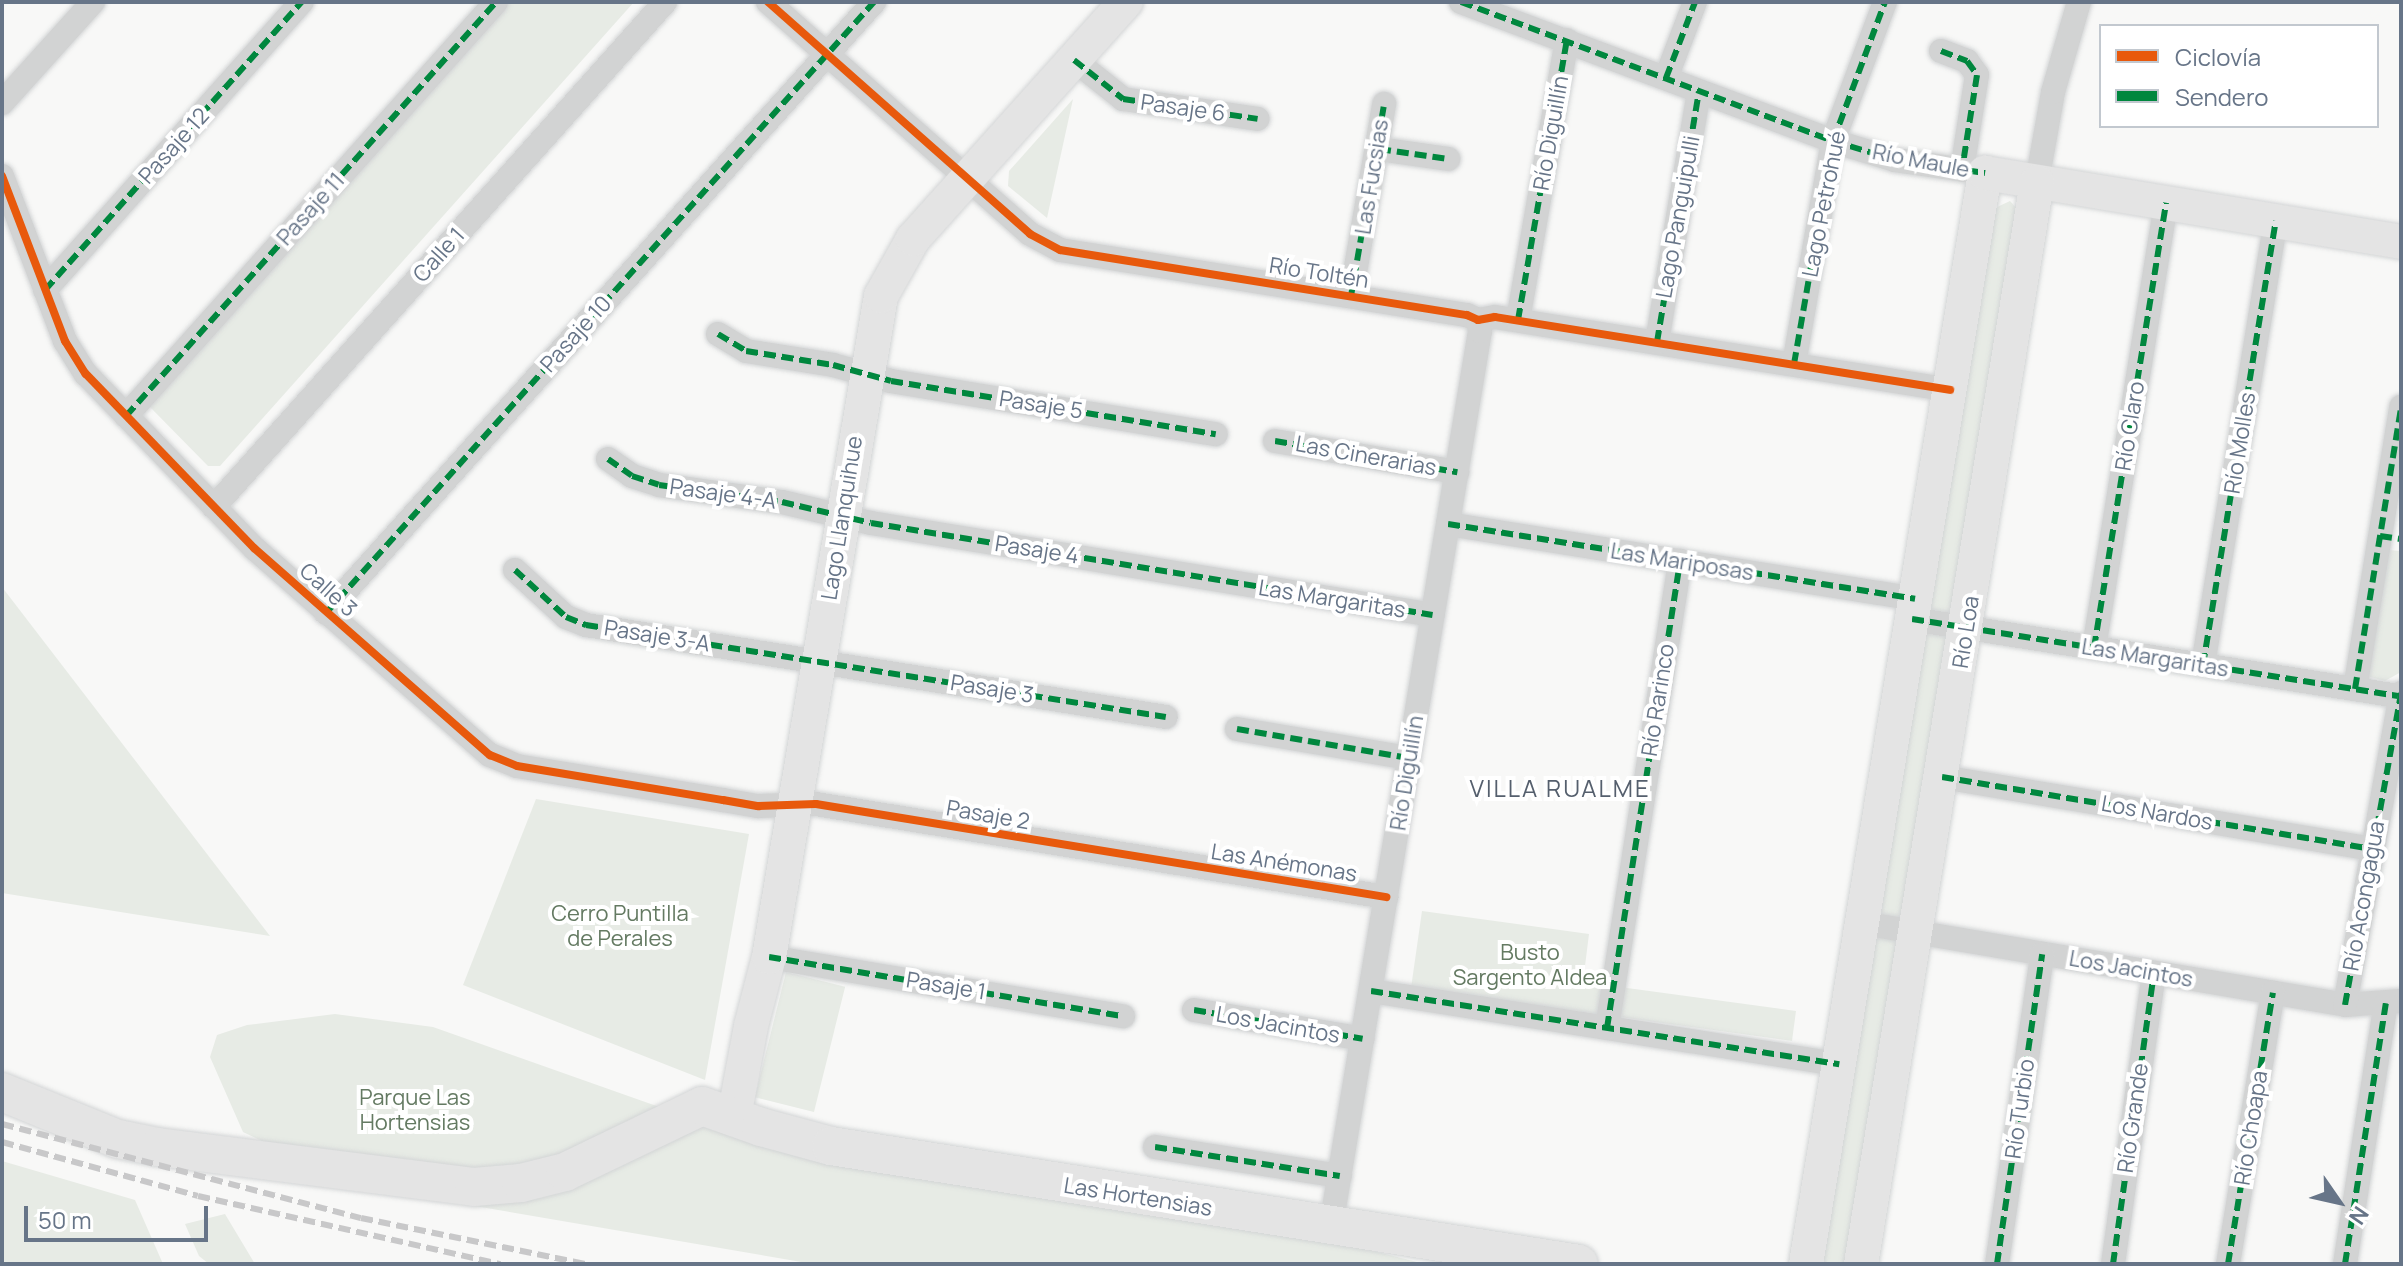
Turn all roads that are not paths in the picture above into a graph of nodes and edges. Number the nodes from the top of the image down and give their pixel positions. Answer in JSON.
{"nodes":[{"id":1,"x":93,"y":2,"type":"edge"},
{"id":2,"x":302,"y":2,"type":"edge"},
{"id":3,"x":496,"y":2,"type":"edge"},
{"id":4,"x":665,"y":2,"type":"edge"},
{"id":5,"x":768,"y":2,"type":"edge"},
{"id":6,"x":874,"y":2,"type":"edge"},
{"id":7,"x":1126,"y":2,"type":"edge"},
{"id":8,"x":1461,"y":2,"type":"edge"},
{"id":9,"x":1695,"y":2,"type":"edge"},
{"id":10,"x":1885,"y":2,"type":"edge"},
{"id":11,"x":2079,"y":2,"type":"edge"},
{"id":12,"x":1567,"y":40,"type":"junction"},
{"id":13,"x":1941,"y":51,"type":"dead end"},
{"id":14,"x":827,"y":55,"type":"junction"},
{"id":15,"x":1074,"y":60,"type":"junction"},
{"id":16,"x":1666,"y":78,"type":"junction"},
{"id":17,"x":1699,"y":91,"type":"junction"},
{"id":18,"x":2,"y":103,"type":"edge"},
{"id":19,"x":1384,"y":104,"type":"dead end"},
{"id":20,"x":1258,"y":119,"type":"dead end"},
{"id":21,"x":1833,"y":141,"type":"junction"},
{"id":22,"x":1379,"y":149,"type":"junction"},
{"id":23,"x":1448,"y":159,"type":"dead end"},
{"id":24,"x":1973,"y":172,"type":"junction"},
{"id":25,"x":2,"y":176,"type":"edge"},
{"id":26,"x":967,"y":180,"type":"junction"},
{"id":27,"x":2037,"y":182,"type":"junction"},
{"id":28,"x":2166,"y":203,"type":"junction"},
{"id":29,"x":2276,"y":221,"type":"junction"},
{"id":30,"x":2401,"y":242,"type":"edge"},
{"id":31,"x":45,"y":290,"type":"junction"},
{"id":32,"x":1351,"y":296,"type":"junction"},
{"id":33,"x":1478,"y":320,"type":"junction"},
{"id":34,"x":1518,"y":320,"type":"junction"},
{"id":35,"x":718,"y":334,"type":"dead end"},
{"id":36,"x":1657,"y":342,"type":"junction"},
{"id":37,"x":1794,"y":364,"type":"junction"},
{"id":38,"x":866,"y":374,"type":"junction"},
{"id":39,"x":1950,"y":390,"type":"junction"},
{"id":40,"x":2401,"y":407,"type":"edge"},
{"id":41,"x":126,"y":416,"type":"junction"},
{"id":42,"x":1216,"y":434,"type":"dead end"},
{"id":43,"x":1275,"y":441,"type":"dead end"},
{"id":44,"x":608,"y":459,"type":"dead end"},
{"id":45,"x":1457,"y":472,"type":"junction"},
{"id":46,"x":214,"y":507,"type":"junction"},
{"id":47,"x":842,"y":516,"type":"junction"},
{"id":48,"x":1448,"y":524,"type":"junction"},
{"id":49,"x":2390,"y":538,"type":"edge"},
{"id":50,"x":1680,"y":561,"type":"junction"},
{"id":51,"x":515,"y":570,"type":"dead end"},
{"id":52,"x":1232,"y":582,"type":"joint"},
{"id":53,"x":1914,"y":609,"type":"junction"},
{"id":54,"x":326,"y":613,"type":"junction"},
{"id":55,"x":1433,"y":615,"type":"junction"},
{"id":56,"x":1967,"y":628,"type":"junction"},
{"id":57,"x":2094,"y":648,"type":"junction"},
{"id":58,"x":818,"y":661,"type":"junction"},
{"id":59,"x":2203,"y":665,"type":"junction"},
{"id":60,"x":2355,"y":689,"type":"junction"},
{"id":61,"x":2400,"y":694,"type":"edge"},
{"id":62,"x":1166,"y":717,"type":"dead end"},
{"id":63,"x":1237,"y":729,"type":"dead end"},
{"id":64,"x":1409,"y":758,"type":"junction"},
{"id":65,"x":1942,"y":777,"type":"junction"},
{"id":66,"x":794,"y":805,"type":"junction"},
{"id":67,"x":2372,"y":849,"type":"junction"},
{"id":68,"x":1176,"y":865,"type":"joint"},
{"id":69,"x":1386,"y":897,"type":"junction"},
{"id":70,"x":1862,"y":923,"type":"junction"},
{"id":71,"x":1916,"y":932,"type":"junction"},
{"id":72,"x":2042,"y":954,"type":"junction"},
{"id":73,"x":769,"y":957,"type":"junction"},
{"id":74,"x":2154,"y":973,"type":"junction"},
{"id":75,"x":1371,"y":991,"type":"junction"},
{"id":76,"x":2273,"y":993,"type":"junction"},
{"id":77,"x":2394,"y":1002,"type":"edge"},
{"id":78,"x":2345,"y":1005,"type":"junction"},
{"id":79,"x":1194,"y":1010,"type":"dead end"},
{"id":80,"x":1123,"y":1016,"type":"dead end"},
{"id":81,"x":1607,"y":1028,"type":"junction"},
{"id":82,"x":1363,"y":1039,"type":"junction"},
{"id":83,"x":1839,"y":1064,"type":"junction"},
{"id":84,"x":2,"y":1092,"type":"edge"},
{"id":85,"x":718,"y":1111,"type":"junction"},
{"id":86,"x":1155,"y":1147,"type":"dead end"},
{"id":87,"x":1340,"y":1176,"type":"junction"},
{"id":88,"x":1331,"y":1226,"type":"junction"},
{"id":89,"x":1579,"y":1264,"type":"edge"},
{"id":90,"x":1806,"y":1264,"type":"edge"},
{"id":91,"x":1861,"y":1264,"type":"edge"},
{"id":92,"x":1997,"y":1264,"type":"edge"},
{"id":93,"x":2113,"y":1264,"type":"edge"},
{"id":94,"x":2228,"y":1264,"type":"edge"},
{"id":95,"x":2345,"y":1264,"type":"edge"}],
"edges":[{"from":1,"to":18,"type":"street"},
{"from":2,"to":31,"type":"street","name":"Pasaje 12"},
{"from":3,"to":41,"type":"street","name":"Pasaje 11"},
{"from":4,"to":46,"type":"street","name":"Calle 1"},
{"from":5,"to":14,"type":"street","name":"Río Toltén"},
{"from":6,"to":14,"type":"street","name":"Pasaje 10"},
{"from":7,"to":15,"type":"street","name":"Lago Llanquihue"},
{"from":8,"to":12,"type":"street","name":"Río Maule"},
{"from":9,"to":16,"type":"street"},
{"from":10,"to":21,"type":"street","name":"Lago Petrohué"},
{"from":11,"to":27,"type":"street","name":"Río Loa"},
{"from":12,"to":16,"type":"street","name":"Río Maule"},
{"from":12,"to":34,"type":"street","name":"Río Diguillín"},
{"from":13,"to":24,"type":"street"},
{"from":14,"to":26,"type":"street","name":"Río Toltén"},
{"from":14,"to":54,"type":"street","name":"Pasaje 10"},
{"from":15,"to":20,"type":"street","name":"Pasaje 6"},
{"from":15,"to":26,"type":"street","name":"Lago Llanquihue"},
{"from":16,"to":17,"type":"street","name":"Río Maule"},
{"from":17,"to":21,"type":"street","name":"Río Maule"},
{"from":17,"to":36,"type":"street","name":"Lago Panguipulli"},
{"from":19,"to":22,"type":"street","name":"Las Fucsias"},
{"from":21,"to":24,"type":"street","name":"Río Maule"},
{"from":21,"to":37,"type":"street","name":"Lago Petrohué"},
{"from":22,"to":23,"type":"street"},
{"from":22,"to":32,"type":"street","name":"Las Fucsias"},
{"from":24,"to":27,"type":"street","name":"Río Maule"},
{"from":24,"to":39,"type":"street"},
{"from":25,"to":31,"type":"street","name":"Calle 3"},
{"from":26,"to":32,"type":"street","name":"Río Toltén"},
{"from":26,"to":38,"type":"street","name":"Lago Llanquihue"},
{"from":27,"to":28,"type":"street","name":"Río Maule"},
{"from":27,"to":56,"type":"street","name":"Río Loa"},
{"from":28,"to":29,"type":"street","name":"Río Maule"},
{"from":28,"to":57,"type":"street","name":"Río Claro"},
{"from":29,"to":30,"type":"street","name":"Río Maule"},
{"from":29,"to":59,"type":"street","name":"Río Molles"},
{"from":31,"to":41,"type":"street","name":"Calle 3"},
{"from":32,"to":33,"type":"street","name":"Río Toltén"},
{"from":33,"to":34,"type":"street","name":"Río Toltén"},
{"from":33,"to":45,"type":"street","name":"Río Diguillín"},
{"from":34,"to":36,"type":"street","name":"Río Toltén"},
{"from":35,"to":38,"type":"street","name":"Pasaje 5"},
{"from":36,"to":37,"type":"street","name":"Río Toltén"},
{"from":37,"to":39,"type":"street","name":"Río Toltén"},
{"from":38,"to":42,"type":"street","name":"Pasaje 5"},
{"from":38,"to":47,"type":"street","name":"Lago Llanquihue"},
{"from":39,"to":53,"type":"street"},
{"from":40,"to":49,"type":"street"},
{"from":41,"to":46,"type":"street","name":"Calle 3"},
{"from":43,"to":45,"type":"street","name":"Las Cinerarias"},
{"from":44,"to":47,"type":"street","name":"Pasaje 4-A"},
{"from":45,"to":48,"type":"street","name":"Río Diguillín"},
{"from":46,"to":54,"type":"street","name":"Calle 3"},
{"from":47,"to":52,"type":"street","name":"Pasaje 4"},
{"from":47,"to":58,"type":"street","name":"Lago Llanquihue"},
{"from":48,"to":50,"type":"street","name":"Las Mariposas"},
{"from":48,"to":55,"type":"street","name":"Río Diguillín"},
{"from":49,"to":60,"type":"street"},
{"from":50,"to":53,"type":"street","name":"Las Mariposas"},
{"from":50,"to":81,"type":"street","name":"Río Rarinco"},
{"from":51,"to":58,"type":"street","name":"Pasaje 3-A"},
{"from":52,"to":55,"type":"street","name":"Las Margaritas"},
{"from":53,"to":56,"type":"street","name":"Las Margaritas"},
{"from":53,"to":70,"type":"street"},
{"from":54,"to":66,"type":"street","name":"Calle 3"},
{"from":55,"to":64,"type":"street","name":"Río Diguillín"},
{"from":56,"to":57,"type":"street","name":"Las Margaritas"},
{"from":56,"to":65,"type":"street","name":"Río Loa"},
{"from":57,"to":59,"type":"street","name":"Las Margaritas"},
{"from":58,"to":62,"type":"street","name":"Pasaje 3"},
{"from":58,"to":66,"type":"street","name":"Lago Llanquihue"},
{"from":59,"to":60,"type":"street","name":"Las Margaritas"},
{"from":60,"to":61,"type":"street","name":"Las Margaritas"},
{"from":61,"to":67,"type":"street","name":"Río Acongagua"},
{"from":63,"to":64,"type":"street"},
{"from":64,"to":69,"type":"street","name":"Río Diguillín"},
{"from":65,"to":67,"type":"street","name":"Los Nardos"},
{"from":65,"to":71,"type":"street","name":"Río Loa"},
{"from":66,"to":68,"type":"street","name":"Pasaje 2"},
{"from":66,"to":73,"type":"street","name":"Lago Llanquihue"},
{"from":67,"to":78,"type":"street","name":"Río Acongagua"},
{"from":68,"to":69,"type":"street","name":"Las Anémonas"},
{"from":69,"to":75,"type":"street","name":"Río Diguillín"},
{"from":70,"to":71,"type":"street","name":"Los Jacintos"},
{"from":70,"to":83,"type":"street"},
{"from":71,"to":72,"type":"street","name":"Los Jacintos"},
{"from":71,"to":91,"type":"street","name":"Río Loa"},
{"from":72,"to":74,"type":"street","name":"Los Jacintos"},
{"from":72,"to":92,"type":"street","name":"Río Turbio"},
{"from":73,"to":80,"type":"street","name":"Pasaje 1"},
{"from":73,"to":85,"type":"street","name":"Lago Llanquihue"},
{"from":74,"to":76,"type":"street","name":"Los Jacintos"},
{"from":74,"to":93,"type":"street","name":"Río Grande"},
{"from":75,"to":81,"type":"street"},
{"from":75,"to":82,"type":"street","name":"Río Diguillín"},
{"from":76,"to":78,"type":"street","name":"Los Jacintos"},
{"from":76,"to":94,"type":"street","name":"Río Choapa"},
{"from":77,"to":78,"type":"street","name":"Los Jacintos"},
{"from":77,"to":95,"type":"street"},
{"from":79,"to":82,"type":"street","name":"Los Jacintos"},
{"from":81,"to":83,"type":"street"},
{"from":82,"to":87,"type":"street","name":"Río Diguillín"},
{"from":83,"to":90,"type":"street"},
{"from":84,"to":85,"type":"main road"},
{"from":85,"to":88,"type":"main road","name":"Las Hortensias"},
{"from":86,"to":87,"type":"street"},
{"from":87,"to":88,"type":"street","name":"Río Diguillín"},
{"from":88,"to":89,"type":"main road","name":"Las Hortensias"}]}
